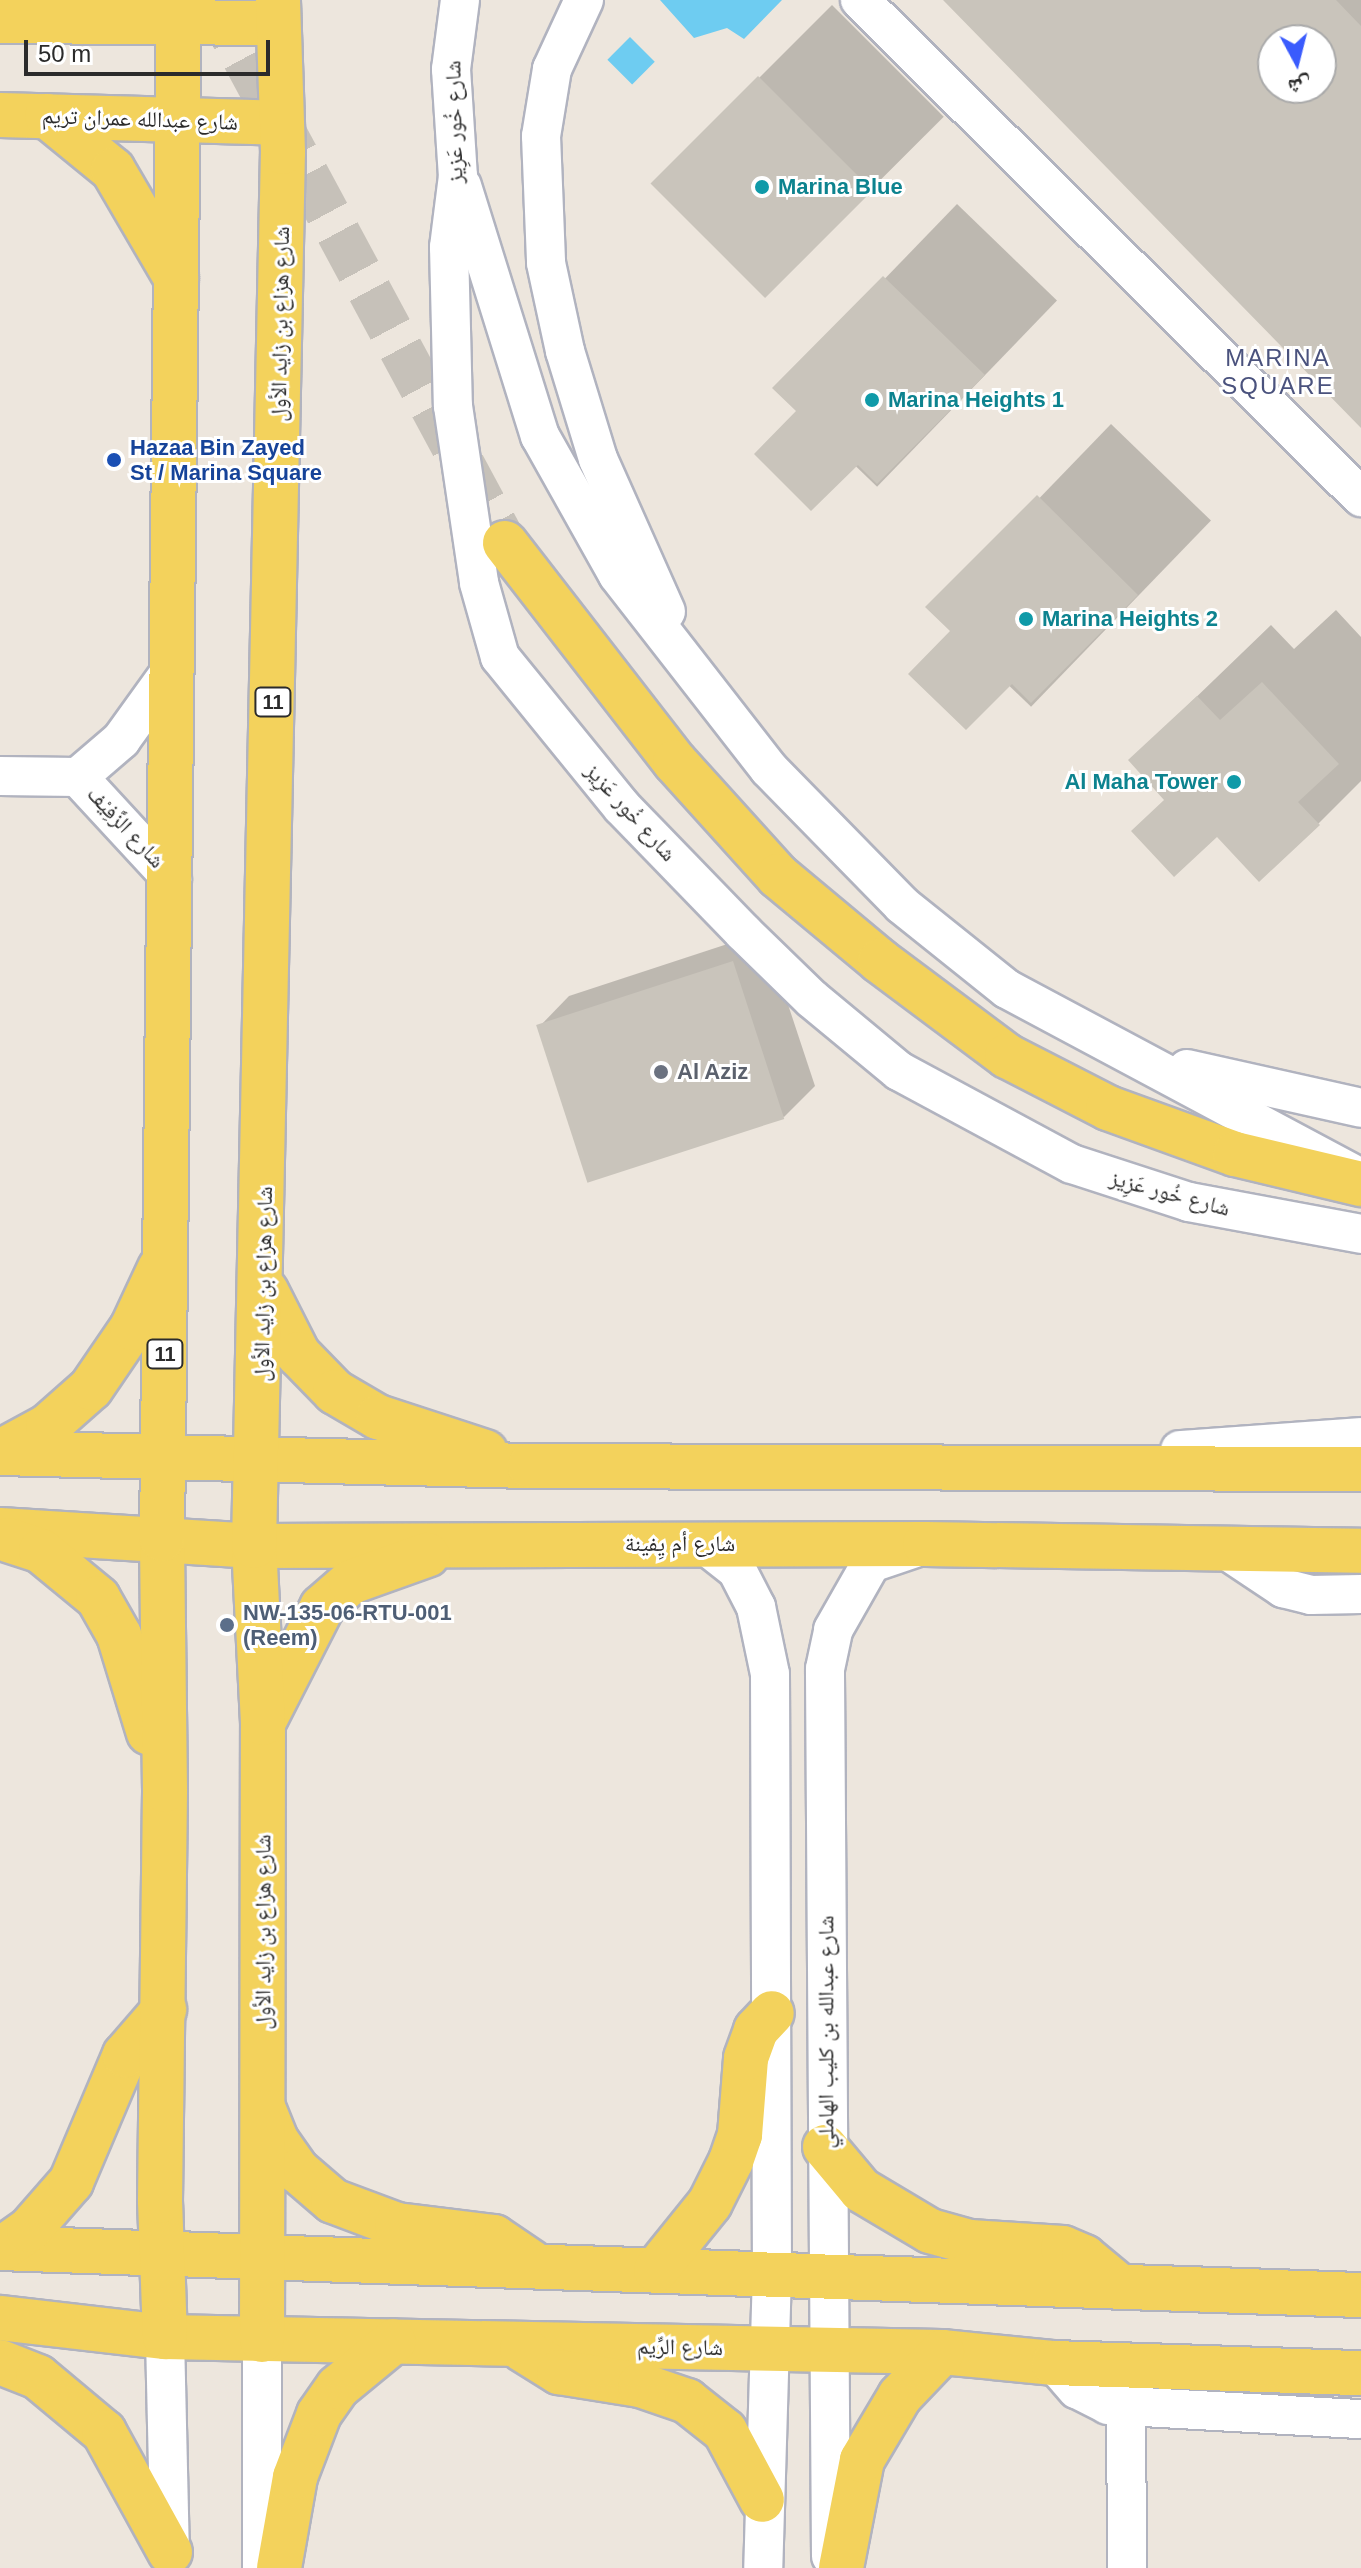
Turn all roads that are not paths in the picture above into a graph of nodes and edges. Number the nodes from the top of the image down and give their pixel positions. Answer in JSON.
{"nodes":[{"id":1,"x":36,"y":0,"type":"edge"},
{"id":2,"x":460,"y":0,"type":"edge"},
{"id":3,"x":584,"y":0,"type":"edge"},
{"id":4,"x":860,"y":0,"type":"edge"},
{"id":5,"x":179,"y":10,"type":"edge"},
{"id":6,"x":278,"y":12,"type":"edge"},
{"id":7,"x":0,"y":19,"type":"edge"},
{"id":8,"x":0,"y":115,"type":"edge"},
{"id":9,"x":47,"y":116,"type":"junction"},
{"id":10,"x":180,"y":119,"type":"junction"},
{"id":11,"x":280,"y":123,"type":"junction"},
{"id":12,"x":458,"y":176,"type":"junction"},
{"id":13,"x":176,"y":278,"type":"junction"},
{"id":14,"x":1361,"y":497,"type":"edge"},
{"id":15,"x":505,"y":543,"type":"tunnel mouth"},
{"id":16,"x":170,"y":672,"type":"junction"},
{"id":17,"x":696,"y":678,"type":"junction"},
{"id":18,"x":0,"y":776,"type":"edge"},
{"id":19,"x":78,"y":777,"type":"junction"},
{"id":20,"x":172,"y":879,"type":"junction"},
{"id":21,"x":1130,"y":1057,"type":"junction"},
{"id":22,"x":1361,"y":1108,"type":"edge"},
{"id":23,"x":1361,"y":1181,"type":"edge"},
{"id":24,"x":1361,"y":1234,"type":"edge"},
{"id":25,"x":166,"y":1255,"type":"junction"},
{"id":26,"x":263,"y":1281,"type":"junction"},
{"id":27,"x":1361,"y":1437,"type":"edge"},
{"id":28,"x":0,"y":1453,"type":"edge"},
{"id":29,"x":163,"y":1453,"type":"junction"},
{"id":30,"x":258,"y":1460,"type":"junction"},
{"id":31,"x":1005,"y":1464,"type":"junction"},
{"id":32,"x":530,"y":1466,"type":"junction"},
{"id":33,"x":1361,"y":1469,"type":"edge"},
{"id":34,"x":1361,"y":1521,"type":"edge"},
{"id":35,"x":0,"y":1530,"type":"edge"},
{"id":36,"x":0,"y":1537,"type":"edge"},
{"id":37,"x":162,"y":1539,"type":"junction"},
{"id":38,"x":463,"y":1542,"type":"junction"},
{"id":39,"x":704,"y":1544,"type":"junction"},
{"id":40,"x":925,"y":1544,"type":"junction"},
{"id":41,"x":254,"y":1546,"type":"junction"},
{"id":42,"x":1226,"y":1550,"type":"junction"},
{"id":43,"x":1361,"y":1551,"type":"edge"},
{"id":44,"x":1361,"y":1594,"type":"edge"},
{"id":45,"x":771,"y":1697,"type":"junction"},
{"id":46,"x":826,"y":1706,"type":"junction"},
{"id":47,"x":263,"y":1723,"type":"junction"},
{"id":48,"x":165,"y":1790,"type":"junction"},
{"id":49,"x":164,"y":2010,"type":"junction"},
{"id":50,"x":772,"y":2013,"type":"junction"},
{"id":51,"x":262,"y":2104,"type":"junction"},
{"id":52,"x":825,"y":2147,"type":"junction"},
{"id":53,"x":1,"y":2248,"type":"edge"},
{"id":54,"x":162,"y":2255,"type":"junction"},
{"id":55,"x":263,"y":2259,"type":"junction"},
{"id":56,"x":534,"y":2265,"type":"junction"},
{"id":57,"x":656,"y":2270,"type":"junction"},
{"id":58,"x":772,"y":2273,"type":"junction"},
{"id":59,"x":829,"y":2276,"type":"junction"},
{"id":60,"x":1119,"y":2286,"type":"junction"},
{"id":61,"x":1361,"y":2295,"type":"edge"},
{"id":62,"x":0,"y":2318,"type":"edge"},
{"id":63,"x":165,"y":2337,"type":"junction"},
{"id":64,"x":262,"y":2340,"type":"junction"},
{"id":65,"x":394,"y":2341,"type":"junction"},
{"id":66,"x":517,"y":2346,"type":"junction"},
{"id":67,"x":770,"y":2348,"type":"junction"},
{"id":68,"x":830,"y":2350,"type":"junction"},
{"id":69,"x":942,"y":2352,"type":"junction"},
{"id":70,"x":0,"y":2362,"type":"edge"},
{"id":71,"x":1054,"y":2363,"type":"junction"},
{"id":72,"x":1361,"y":2373,"type":"edge"},
{"id":73,"x":1126,"y":2409,"type":"junction"},
{"id":74,"x":1361,"y":2419,"type":"edge"},
{"id":75,"x":762,"y":2500,"type":"junction"},
{"id":76,"x":170,"y":2560,"type":"edge"},
{"id":77,"x":262,"y":2568,"type":"edge"},
{"id":78,"x":279,"y":2568,"type":"edge"},
{"id":79,"x":763,"y":2568,"type":"edge"},
{"id":80,"x":831,"y":2568,"type":"edge"},
{"id":81,"x":841,"y":2568,"type":"edge"},
{"id":82,"x":1127,"y":2568,"type":"edge"}],
"edges":[{"from":1,"to":7,"type":"main road"},
{"from":2,"to":12,"type":"street","name":"شارع خُور عَزِيز"},
{"from":3,"to":17,"type":"street"},
{"from":4,"to":14,"type":"street"},
{"from":5,"to":6,"type":"main road"},
{"from":5,"to":7,"type":"main road"},
{"from":5,"to":10,"type":"main road","number":"11"},
{"from":6,"to":11,"type":"main road","name":"شارع هزاع بن زايد الأول","number":"11"},
{"from":8,"to":9,"type":"main road","name":"شارع عبدالله عمران تريم"},
{"from":9,"to":10,"type":"main road","name":"شارع عبدالله عمران تريم"},
{"from":9,"to":13,"type":"main road"},
{"from":10,"to":11,"type":"main road","name":"شارع عبدالله عمران تريم"},
{"from":10,"to":13,"type":"main road","number":"11"},
{"from":11,"to":26,"type":"main road","name":"شارع هزاع بن زايد الأول","number":"11"},
{"from":12,"to":17,"type":"street"},
{"from":12,"to":24,"type":"street","name":"شارع خُور عَزِيز"},
{"from":13,"to":16,"type":"main road","number":"11"},
{"from":15,"to":23,"type":"main road"},
{"from":16,"to":19,"type":"street","name":"شارع الزَّفِيْف"},
{"from":16,"to":20,"type":"main road","number":"11"},
{"from":17,"to":21,"type":"street"},
{"from":18,"to":19,"type":"street","name":"شارع الزَّفِيْف"},
{"from":19,"to":20,"type":"street","name":"شارع الزَّفِيْف"},
{"from":20,"to":25,"type":"main road","number":"11"},
{"from":21,"to":22,"type":"street"},
{"from":21,"to":23,"type":"street"},
{"from":25,"to":28,"type":"main road"},
{"from":25,"to":29,"type":"main road","number":"11"},
{"from":26,"to":30,"type":"main road","name":"شارع هزاع بن زايد الأول","number":"11"},
{"from":26,"to":32,"type":"main road"},
{"from":27,"to":31,"type":"street"},
{"from":28,"to":29,"type":"main road"},
{"from":29,"to":30,"type":"main road"},
{"from":29,"to":37,"type":"main road","number":"11"},
{"from":30,"to":32,"type":"main road"},
{"from":30,"to":41,"type":"main road","name":"شارع هزاع بن زايد الأول","number":"11"},
{"from":31,"to":32,"type":"main road"},
{"from":31,"to":33,"type":"main road"},
{"from":34,"to":42,"type":"main road"},
{"from":35,"to":37,"type":"main road","name":"شارع أم يِفينة"},
{"from":36,"to":48,"type":"main road"},
{"from":37,"to":41,"type":"main road","name":"شارع أم يِفينة"},
{"from":37,"to":48,"type":"main road","number":"11"},
{"from":38,"to":39,"type":"main road","name":"شارع أم يِفينة"},
{"from":38,"to":41,"type":"main road","name":"شارع أم يِفينة"},
{"from":38,"to":47,"type":"main road"},
{"from":39,"to":40,"type":"main road","name":"شارع أم يِفينة"},
{"from":39,"to":45,"type":"street"},
{"from":40,"to":42,"type":"main road","name":"شارع أم يِفينة"},
{"from":40,"to":46,"type":"street","name":"شارع عبدالله بن كليب الهاملي"},
{"from":41,"to":47,"type":"main road","name":"شارع هزاع بن زايد الأول","number":"11"},
{"from":42,"to":43,"type":"main road","name":"شارع أم يِفينة"},
{"from":42,"to":44,"type":"street"},
{"from":45,"to":46,"type":"street"},
{"from":45,"to":50,"type":"street"},
{"from":46,"to":52,"type":"street","name":"شارع عبدالله بن كليب الهاملي"},
{"from":47,"to":51,"type":"main road","name":"شارع هزاع بن زايد الأول","number":"11"},
{"from":48,"to":49,"type":"main road","number":"11"},
{"from":49,"to":53,"type":"main road"},
{"from":49,"to":54,"type":"main road","number":"11"},
{"from":50,"to":57,"type":"main road"},
{"from":50,"to":58,"type":"street"},
{"from":51,"to":55,"type":"main road","name":"شارع هزاع بن زايد الأول","number":"11"},
{"from":51,"to":56,"type":"main road"},
{"from":52,"to":59,"type":"street","name":"شارع عبدالله بن كليب الهاملي"},
{"from":52,"to":60,"type":"main road"},
{"from":53,"to":54,"type":"main road"},
{"from":54,"to":55,"type":"main road"},
{"from":54,"to":63,"type":"main road","number":"11"},
{"from":55,"to":56,"type":"main road"},
{"from":55,"to":64,"type":"main road","name":"شارع هزاع بن زايد الأول","number":"11"},
{"from":56,"to":57,"type":"main road"},
{"from":57,"to":58,"type":"main road"},
{"from":58,"to":59,"type":"main road"},
{"from":58,"to":67,"type":"street"},
{"from":59,"to":60,"type":"main road"},
{"from":59,"to":68,"type":"street","name":"شارع عبدالله بن كليب الهاملي"},
{"from":60,"to":61,"type":"main road"},
{"from":62,"to":63,"type":"main road","name":"شارع الرِّيم"},
{"from":63,"to":64,"type":"main road","name":"شارع الرِّيم"},
{"from":63,"to":76,"type":"street"},
{"from":64,"to":65,"type":"main road","name":"شارع الرِّيم"},
{"from":64,"to":77,"type":"street","name":"شارع هزاع بن زايد الأول"},
{"from":65,"to":66,"type":"main road","name":"شارع الرِّيم"},
{"from":65,"to":78,"type":"main road"},
{"from":66,"to":67,"type":"main road","name":"شارع الرِّيم"},
{"from":66,"to":75,"type":"main road"},
{"from":67,"to":68,"type":"main road","name":"شارع الرِّيم"},
{"from":67,"to":75,"type":"street"},
{"from":68,"to":69,"type":"main road","name":"شارع الرِّيم"},
{"from":68,"to":80,"type":"street","name":"شارع عبدالله بن كليب الهاملي"},
{"from":69,"to":71,"type":"main road","name":"شارع الرِّيم"},
{"from":69,"to":81,"type":"main road"},
{"from":70,"to":76,"type":"main road"},
{"from":71,"to":72,"type":"main road","name":"شارع الرِّيم"},
{"from":71,"to":73,"type":"street"},
{"from":73,"to":74,"type":"street"},
{"from":73,"to":82,"type":"street"},
{"from":75,"to":79,"type":"street"}]}
